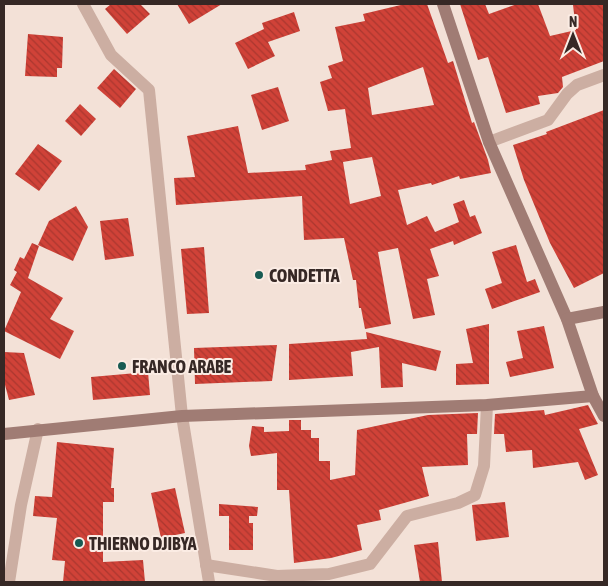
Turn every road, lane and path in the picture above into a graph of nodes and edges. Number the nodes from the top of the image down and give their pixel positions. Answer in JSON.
{"nodes":[{"id":1,"x":83,"y":4,"type":"edge"},
{"id":2,"x":443,"y":4,"type":"edge"},
{"id":3,"x":604,"y":75,"type":"edge"},
{"id":4,"x":489,"y":142,"type":"junction"},
{"id":5,"x":604,"y":312,"type":"edge"},
{"id":6,"x":567,"y":319,"type":"junction"},
{"id":7,"x":594,"y":396,"type":"junction"},
{"id":8,"x":486,"y":405,"type":"junction"},
{"id":9,"x":182,"y":416,"type":"junction"},
{"id":10,"x":604,"y":416,"type":"edge"},
{"id":11,"x":38,"y":429,"type":"junction"},
{"id":12,"x":4,"y":434,"type":"edge"},
{"id":13,"x":206,"y":565,"type":"junction"},
{"id":14,"x":9,"y":582,"type":"edge"},
{"id":15,"x":209,"y":582,"type":"edge"}],
"edges":[{"from":1,"to":9,"type":"street"},
{"from":2,"to":4,"type":"street"},
{"from":3,"to":4,"type":"street"},
{"from":4,"to":6,"type":"street"},
{"from":5,"to":6,"type":"street"},
{"from":6,"to":7,"type":"street"},
{"from":7,"to":8,"type":"street"},
{"from":7,"to":10,"type":"street"},
{"from":8,"to":9,"type":"street"},
{"from":8,"to":13,"type":"street"},
{"from":9,"to":11,"type":"street"},
{"from":9,"to":13,"type":"street"},
{"from":11,"to":12,"type":"street"},
{"from":11,"to":14,"type":"street"},
{"from":13,"to":15,"type":"street"}]}
